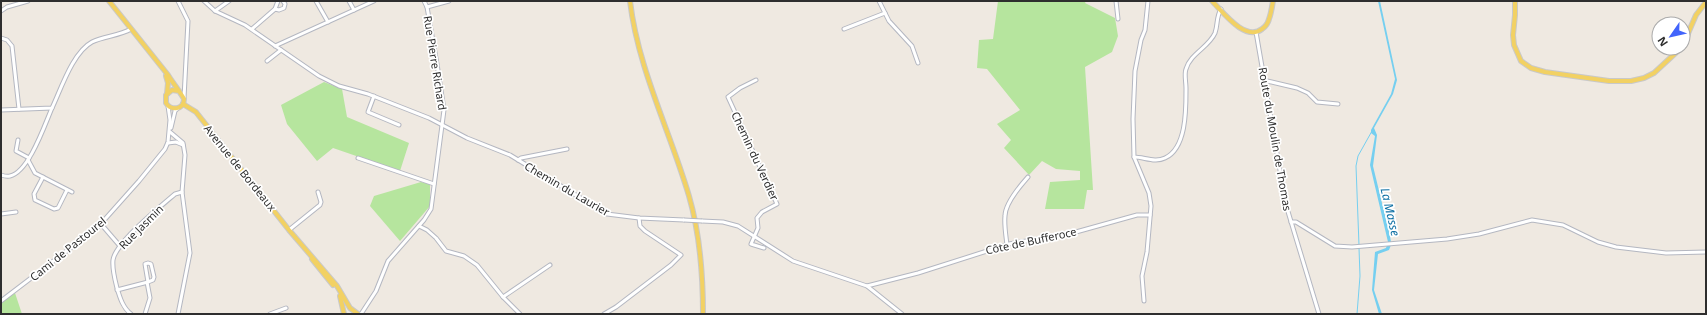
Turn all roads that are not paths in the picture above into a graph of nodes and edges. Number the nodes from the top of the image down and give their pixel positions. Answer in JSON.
{"nodes":[{"id":1,"x":28,"y":1,"type":"edge"},
{"id":2,"x":109,"y":1,"type":"edge"},
{"id":3,"x":178,"y":1,"type":"edge"},
{"id":4,"x":204,"y":1,"type":"edge"},
{"id":5,"x":229,"y":1,"type":"edge"},
{"id":6,"x":278,"y":1,"type":"edge"},
{"id":7,"x":283,"y":1,"type":"edge"},
{"id":8,"x":316,"y":1,"type":"edge"},
{"id":9,"x":349,"y":1,"type":"edge"},
{"id":10,"x":374,"y":1,"type":"edge"},
{"id":11,"x":424,"y":1,"type":"edge"},
{"id":12,"x":449,"y":1,"type":"edge"},
{"id":13,"x":630,"y":1,"type":"edge"},
{"id":14,"x":879,"y":1,"type":"edge"},
{"id":15,"x":1116,"y":1,"type":"edge"},
{"id":16,"x":1148,"y":1,"type":"edge"},
{"id":17,"x":1212,"y":1,"type":"edge"},
{"id":18,"x":1273,"y":1,"type":"edge"},
{"id":19,"x":1515,"y":1,"type":"edge"},
{"id":20,"x":1706,"y":2,"type":"edge"},
{"id":21,"x":224,"y":3,"type":"edge"},
{"id":22,"x":427,"y":7,"type":"junction"},
{"id":23,"x":275,"y":9,"type":"junction"},
{"id":24,"x":1221,"y":9,"type":"junction"},
{"id":25,"x":354,"y":10,"type":"junction"},
{"id":26,"x":1,"y":11,"type":"edge"},
{"id":27,"x":215,"y":11,"type":"junction"},
{"id":28,"x":885,"y":13,"type":"junction"},
{"id":29,"x":1118,"y":19,"type":"dead end"},
{"id":30,"x":328,"y":22,"type":"junction"},
{"id":31,"x":1691,"y":28,"type":"edge"},
{"id":32,"x":131,"y":29,"type":"junction"},
{"id":33,"x":252,"y":29,"type":"junction"},
{"id":34,"x":844,"y":29,"type":"dead end"},
{"id":35,"x":1256,"y":32,"type":"junction"},
{"id":36,"x":1,"y":38,"type":"edge"},
{"id":37,"x":275,"y":46,"type":"junction"},
{"id":38,"x":281,"y":50,"type":"junction"},
{"id":39,"x":1672,"y":56,"type":"edge"},
{"id":40,"x":267,"y":61,"type":"dead end"},
{"id":41,"x":918,"y":63,"type":"dead end"},
{"id":42,"x":163,"y":70,"type":"junction"},
{"id":43,"x":756,"y":80,"type":"dead end"},
{"id":44,"x":1264,"y":80,"type":"junction"},
{"id":45,"x":185,"y":86,"type":"junction"},
{"id":46,"x":179,"y":91,"type":"junction"},
{"id":47,"x":166,"y":95,"type":"junction"},
{"id":48,"x":374,"y":96,"type":"junction"},
{"id":49,"x":184,"y":98,"type":"junction"},
{"id":50,"x":183,"y":104,"type":"junction"},
{"id":51,"x":1338,"y":104,"type":"dead end"},
{"id":52,"x":168,"y":106,"type":"junction"},
{"id":53,"x":52,"y":108,"type":"junction"},
{"id":54,"x":178,"y":108,"type":"junction"},
{"id":55,"x":19,"y":109,"type":"junction"},
{"id":56,"x":1,"y":110,"type":"edge"},
{"id":57,"x":399,"y":125,"type":"dead end"},
{"id":58,"x":443,"y":126,"type":"junction"},
{"id":59,"x":170,"y":132,"type":"junction"},
{"id":60,"x":18,"y":140,"type":"dead end"},
{"id":61,"x":168,"y":143,"type":"junction"},
{"id":62,"x":183,"y":145,"type":"junction"},
{"id":63,"x":567,"y":149,"type":"dead end"},
{"id":64,"x":1134,"y":157,"type":"junction"},
{"id":65,"x":358,"y":158,"type":"dead end"},
{"id":66,"x":28,"y":159,"type":"junction"},
{"id":67,"x":518,"y":160,"type":"junction"},
{"id":68,"x":1,"y":175,"type":"edge"},
{"id":69,"x":42,"y":177,"type":"junction"},
{"id":70,"x":1028,"y":177,"type":"dead end"},
{"id":71,"x":434,"y":184,"type":"junction"},
{"id":72,"x":67,"y":190,"type":"junction"},
{"id":73,"x":72,"y":192,"type":"dead end"},
{"id":74,"x":182,"y":192,"type":"junction"},
{"id":75,"x":318,"y":192,"type":"dead end"},
{"id":76,"x":16,"y":212,"type":"dead end"},
{"id":77,"x":1,"y":214,"type":"edge"},
{"id":78,"x":1150,"y":215,"type":"junction"},
{"id":79,"x":639,"y":218,"type":"junction"},
{"id":80,"x":1291,"y":222,"type":"junction"},
{"id":81,"x":101,"y":224,"type":"junction"},
{"id":82,"x":419,"y":226,"type":"junction"},
{"id":83,"x":290,"y":230,"type":"junction"},
{"id":84,"x":755,"y":236,"type":"junction"},
{"id":85,"x":295,"y":237,"type":"junction"},
{"id":86,"x":1007,"y":245,"type":"junction"},
{"id":87,"x":120,"y":246,"type":"junction"},
{"id":88,"x":764,"y":248,"type":"dead end"},
{"id":89,"x":1706,"y":252,"type":"edge"},
{"id":90,"x":550,"y":264,"type":"dead end"},
{"id":91,"x":316,"y":266,"type":"junction"},
{"id":92,"x":330,"y":278,"type":"junction"},
{"id":93,"x":148,"y":282,"type":"junction"},
{"id":94,"x":867,"y":286,"type":"junction"},
{"id":95,"x":117,"y":290,"type":"junction"},
{"id":96,"x":504,"y":297,"type":"junction"},
{"id":97,"x":1,"y":301,"type":"edge"},
{"id":98,"x":1144,"y":301,"type":"dead end"},
{"id":99,"x":286,"y":308,"type":"dead end"},
{"id":100,"x":364,"y":309,"type":"junction"},
{"id":101,"x":357,"y":312,"type":"edge"},
{"id":102,"x":131,"y":314,"type":"edge"},
{"id":103,"x":145,"y":314,"type":"edge"},
{"id":104,"x":178,"y":314,"type":"edge"},
{"id":105,"x":270,"y":314,"type":"edge"},
{"id":106,"x":344,"y":314,"type":"edge"},
{"id":107,"x":520,"y":314,"type":"edge"},
{"id":108,"x":604,"y":314,"type":"edge"},
{"id":109,"x":703,"y":314,"type":"edge"},
{"id":110,"x":902,"y":314,"type":"edge"},
{"id":111,"x":1320,"y":314,"type":"edge"}],
"edges":[{"from":1,"to":26,"type":"street"},
{"from":2,"to":32,"type":"main road"},
{"from":3,"to":45,"type":"street"},
{"from":4,"to":27,"type":"street","name":"Chemin du Laurier"},
{"from":5,"to":21,"type":"street"},
{"from":6,"to":23,"type":"street"},
{"from":7,"to":23,"type":"street"},
{"from":8,"to":30,"type":"street"},
{"from":9,"to":25,"type":"street"},
{"from":10,"to":25,"type":"street"},
{"from":11,"to":22,"type":"street","name":"Rue Pierre Richard"},
{"from":12,"to":22,"type":"street"},
{"from":13,"to":109,"type":"main road"},
{"from":14,"to":28,"type":"street"},
{"from":15,"to":29,"type":"street"},
{"from":16,"to":64,"type":"street"},
{"from":17,"to":24,"type":"main road"},
{"from":18,"to":35,"type":"main road"},
{"from":19,"to":39,"type":"main road"},
{"from":20,"to":31,"type":"main road"},
{"from":21,"to":27,"type":"street"},
{"from":22,"to":58,"type":"street","name":"Rue Pierre Richard"},
{"from":23,"to":33,"type":"street"},
{"from":24,"to":35,"type":"main road"},
{"from":24,"to":64,"type":"street"},
{"from":25,"to":30,"type":"street"},
{"from":27,"to":33,"type":"street","name":"Chemin du Laurier"},
{"from":28,"to":34,"type":"street"},
{"from":28,"to":41,"type":"street"},
{"from":30,"to":37,"type":"street"},
{"from":32,"to":42,"type":"main road"},
{"from":32,"to":53,"type":"street"},
{"from":33,"to":37,"type":"street","name":"Chemin du Laurier"},
{"from":35,"to":44,"type":"street","name":"Route du Moulin de Thomas"},
{"from":36,"to":55,"type":"street"},
{"from":37,"to":38,"type":"street","name":"Chemin du Laurier"},
{"from":38,"to":40,"type":"street"},
{"from":38,"to":48,"type":"street","name":"Chemin du Laurier"},
{"from":42,"to":46,"type":"main road"},
{"from":42,"to":47,"type":"main road"},
{"from":43,"to":84,"type":"street","name":"Chemin du Verdier"},
{"from":44,"to":51,"type":"street"},
{"from":44,"to":80,"type":"street","name":"Route du Moulin de Thomas"},
{"from":45,"to":46,"type":"street"},
{"from":45,"to":49,"type":"street"},
{"from":46,"to":47,"type":"main road"},
{"from":46,"to":49,"type":"main road"},
{"from":47,"to":52,"type":"main road"},
{"from":48,"to":57,"type":"street"},
{"from":48,"to":58,"type":"street","name":"Chemin du Laurier"},
{"from":49,"to":50,"type":"main road"},
{"from":50,"to":54,"type":"main road"},
{"from":50,"to":83,"type":"main road","name":"Avenue de Bordeaux"},
{"from":52,"to":54,"type":"main road"},
{"from":52,"to":59,"type":"street","name":"Cami de Pastourel"},
{"from":53,"to":55,"type":"street"},
{"from":53,"to":66,"type":"street"},
{"from":54,"to":59,"type":"street","name":"Cami de Pastourel"},
{"from":55,"to":56,"type":"street"},
{"from":58,"to":67,"type":"street","name":"Chemin du Laurier"},
{"from":58,"to":71,"type":"street","name":"Rue Pierre Richard"},
{"from":59,"to":61,"type":"street","name":"Cami de Pastourel"},
{"from":59,"to":62,"type":"street"},
{"from":60,"to":66,"type":"street"},
{"from":61,"to":62,"type":"street"},
{"from":61,"to":81,"type":"street","name":"Cami de Pastourel"},
{"from":62,"to":74,"type":"street"},
{"from":63,"to":67,"type":"street"},
{"from":64,"to":78,"type":"street"},
{"from":65,"to":71,"type":"street"},
{"from":66,"to":68,"type":"street"},
{"from":66,"to":69,"type":"street"},
{"from":67,"to":79,"type":"street","name":"Chemin du Laurier"},
{"from":69,"to":72,"type":"street"},
{"from":69,"to":72,"type":"street"},
{"from":70,"to":86,"type":"street"},
{"from":71,"to":82,"type":"street","name":"Rue Pierre Richard"},
{"from":72,"to":73,"type":"street"},
{"from":74,"to":87,"type":"street","name":"Rue Jasmin"},
{"from":74,"to":104,"type":"street"},
{"from":75,"to":83,"type":"street"},
{"from":76,"to":77,"type":"street"},
{"from":78,"to":86,"type":"street","name":"Côte de Bufferoce"},
{"from":78,"to":98,"type":"street"},
{"from":79,"to":84,"type":"street","name":"Chemin du Laurier","bridge":true},
{"from":79,"to":108,"type":"street"},
{"from":80,"to":89,"type":"street"},
{"from":80,"to":111,"type":"street","name":"Route du Moulin de Thomas"},
{"from":81,"to":87,"type":"street"},
{"from":81,"to":97,"type":"street","name":"Cami de Pastourel"},
{"from":82,"to":96,"type":"street"},
{"from":82,"to":100,"type":"street","name":"Rue Pierre Richard"},
{"from":83,"to":85,"type":"main road","name":"Avenue de Bordeaux"},
{"from":84,"to":88,"type":"street"},
{"from":84,"to":94,"type":"street","name":"Chemin du Laurier"},
{"from":85,"to":91,"type":"main road","name":"Avenue de Bordeaux"},
{"from":85,"to":92,"type":"main road","name":"Avenue de Bordeaux"},
{"from":86,"to":94,"type":"street","name":"Côte de Bufferoce"},
{"from":87,"to":95,"type":"street","name":"Rue Jasmin"},
{"from":90,"to":96,"type":"street"},
{"from":91,"to":92,"type":"main road"},
{"from":91,"to":106,"type":"main road","name":"Avenue de Bordeaux"},
{"from":92,"to":101,"type":"main road","name":"Avenue de Bordeaux"},
{"from":93,"to":93,"type":"street"},
{"from":93,"to":95,"type":"street"},
{"from":93,"to":103,"type":"street"},
{"from":94,"to":110,"type":"street","name":"Chemin du Laurier"},
{"from":95,"to":102,"type":"street","name":"Rue Jasmin"},
{"from":96,"to":107,"type":"street"},
{"from":99,"to":105,"type":"street"},
{"from":100,"to":101,"type":"street"},
{"from":100,"to":101,"type":"street","name":"Rue Pierre Richard"},
{"from":101,"to":106,"type":"main road"}]}
